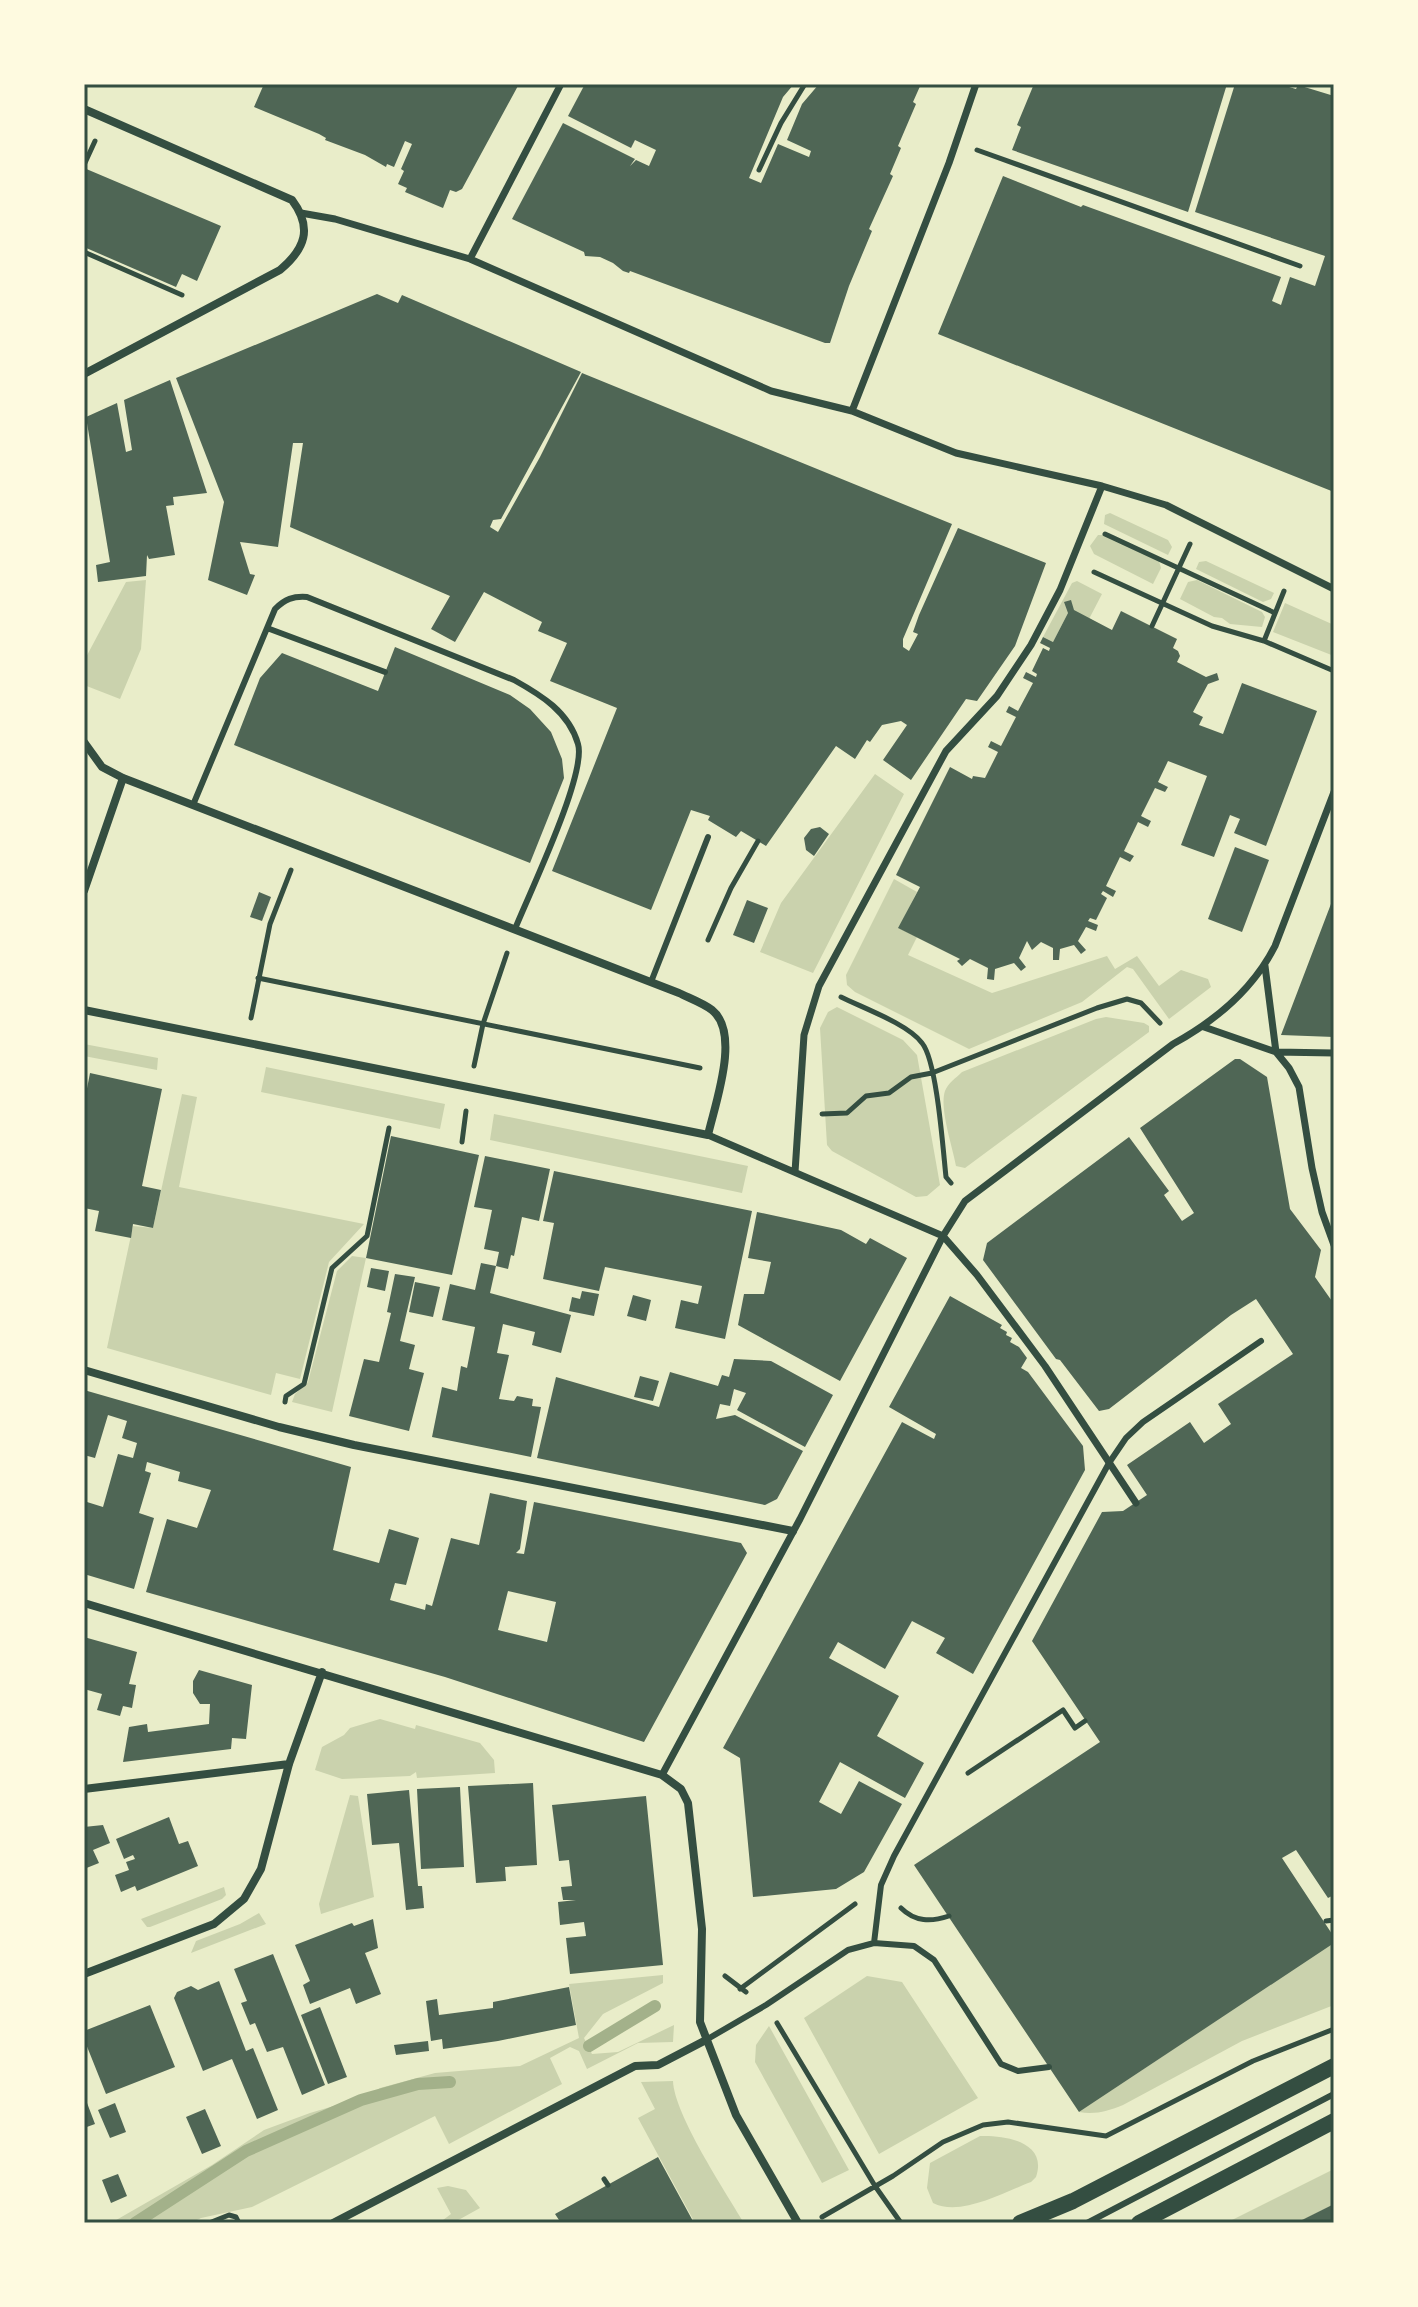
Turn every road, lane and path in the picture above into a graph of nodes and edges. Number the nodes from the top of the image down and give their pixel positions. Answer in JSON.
{"nodes":[{"id":1,"x":561,"y":84,"type":"edge"},
{"id":2,"x":805,"y":84,"type":"edge"},
{"id":3,"x":976,"y":84,"type":"edge"},
{"id":4,"x":84,"y":109,"type":"edge"},
{"id":5,"x":956,"y":143,"type":"junction"},
{"id":6,"x":759,"y":170,"type":"dead end"},
{"id":7,"x":301,"y":213,"type":"junction"},
{"id":8,"x":84,"y":252,"type":"edge"},
{"id":9,"x":470,"y":259,"type":"junction"},
{"id":10,"x":1300,"y":266,"type":"dead end"},
{"id":11,"x":209,"y":306,"type":"junction"},
{"id":12,"x":84,"y":374,"type":"edge"},
{"id":13,"x":852,"y":411,"type":"junction"},
{"id":14,"x":1102,"y":486,"type":"junction"},
{"id":15,"x":1086,"y":525,"type":"junction"},
{"id":16,"x":1185,"y":553,"type":"dead end"},
{"id":17,"x":1072,"y":561,"type":"junction"},
{"id":18,"x":1178,"y":568,"type":"junction"},
{"id":19,"x":1334,"y":589,"type":"edge"},
{"id":20,"x":1280,"y":600,"type":"dead end"},
{"id":21,"x":1162,"y":604,"type":"junction"},
{"id":22,"x":1275,"y":613,"type":"junction"},
{"id":23,"x":1152,"y":626,"type":"dead end"},
{"id":24,"x":267,"y":628,"type":"junction"},
{"id":25,"x":1264,"y":641,"type":"junction"},
{"id":26,"x":1334,"y":671,"type":"edge"},
{"id":27,"x":385,"y":672,"type":"dead end"},
{"id":28,"x":84,"y":742,"type":"edge"},
{"id":29,"x":123,"y":778,"type":"junction"},
{"id":30,"x":1334,"y":792,"type":"edge"},
{"id":31,"x":193,"y":805,"type":"junction"},
{"id":32,"x":708,"y":837,"type":"dead end"},
{"id":33,"x":758,"y":841,"type":"dead end"},
{"id":34,"x":300,"y":846,"type":"junction"},
{"id":35,"x":84,"y":891,"type":"edge"},
{"id":36,"x":515,"y":929,"type":"junction"},
{"id":37,"x":708,"y":940,"type":"dead end"},
{"id":38,"x":1265,"y":966,"type":"junction"},
{"id":39,"x":258,"y":978,"type":"junction"},
{"id":40,"x":651,"y":982,"type":"junction"},
{"id":41,"x":819,"y":986,"type":"junction"},
{"id":42,"x":84,"y":1010,"type":"edge"},
{"id":43,"x":483,"y":1024,"type":"junction"},
{"id":44,"x":1204,"y":1027,"type":"junction"},
{"id":45,"x":246,"y":1043,"type":"junction"},
{"id":46,"x":1173,"y":1044,"type":"junction"},
{"id":47,"x":1276,"y":1052,"type":"junction"},
{"id":48,"x":1334,"y":1053,"type":"edge"},
{"id":49,"x":722,"y":1072,"type":"junction"},
{"id":50,"x":932,"y":1073,"type":"junction"},
{"id":51,"x":470,"y":1087,"type":"junction"},
{"id":52,"x":798,"y":1120,"type":"junction"},
{"id":53,"x":389,"y":1128,"type":"dead end"},
{"id":54,"x":708,"y":1135,"type":"junction"},
{"id":55,"x":795,"y":1172,"type":"junction"},
{"id":56,"x":965,"y":1201,"type":"junction"},
{"id":57,"x":943,"y":1236,"type":"junction"},
{"id":58,"x":1334,"y":1245,"type":"edge"},
{"id":59,"x":1261,"y":1341,"type":"dead end"},
{"id":60,"x":84,"y":1370,"type":"edge"},
{"id":61,"x":279,"y":1427,"type":"junction"},
{"id":62,"x":1109,"y":1463,"type":"junction"},
{"id":63,"x":1136,"y":1503,"type":"dead end"},
{"id":64,"x":793,"y":1531,"type":"junction"},
{"id":65,"x":84,"y":1603,"type":"edge"},
{"id":66,"x":322,"y":1672,"type":"junction"},
{"id":67,"x":1085,"y":1721,"type":"dead end"},
{"id":68,"x":289,"y":1764,"type":"junction"},
{"id":69,"x":662,"y":1775,"type":"junction"},
{"id":70,"x":84,"y":1789,"type":"edge"},
{"id":71,"x":920,"y":1805,"type":"junction"},
{"id":72,"x":881,"y":1885,"type":"junction"},
{"id":73,"x":949,"y":1916,"type":"dead end"},
{"id":74,"x":1334,"y":1920,"type":"edge"},
{"id":75,"x":1326,"y":1921,"type":"dead end"},
{"id":76,"x":702,"y":1929,"type":"junction"},
{"id":77,"x":874,"y":1943,"type":"junction"},
{"id":78,"x":84,"y":1974,"type":"edge"},
{"id":79,"x":740,"y":1989,"type":"junction"},
{"id":80,"x":766,"y":2005,"type":"junction"},
{"id":81,"x":1334,"y":2029,"type":"edge"},
{"id":82,"x":706,"y":2040,"type":"junction"},
{"id":83,"x":1334,"y":2066,"type":"edge"},
{"id":84,"x":1049,"y":2067,"type":"dead end"},
{"id":85,"x":1334,"y":2094,"type":"edge"},
{"id":86,"x":1334,"y":2121,"type":"edge"},
{"id":87,"x":875,"y":2186,"type":"junction"},
{"id":88,"x":209,"y":2223,"type":"edge"},
{"id":89,"x":239,"y":2223,"type":"edge"},
{"id":90,"x":333,"y":2223,"type":"edge"},
{"id":91,"x":798,"y":2223,"type":"edge"},
{"id":92,"x":811,"y":2223,"type":"edge"},
{"id":93,"x":901,"y":2223,"type":"edge"},
{"id":94,"x":1020,"y":2223,"type":"edge"},
{"id":95,"x":1087,"y":2223,"type":"edge"},
{"id":96,"x":1139,"y":2223,"type":"edge"}],
"edges":[{"from":1,"to":9,"type":"street"},
{"from":2,"to":6,"type":"path"},
{"from":3,"to":5,"type":"street"},
{"from":4,"to":7,"type":"street"},
{"from":5,"to":10,"type":"path"},
{"from":5,"to":13,"type":"street"},
{"from":7,"to":9,"type":"street"},
{"from":7,"to":11,"type":"street"},
{"from":8,"to":11,"type":"path"},
{"from":9,"to":13,"type":"street"},
{"from":11,"to":12,"type":"street"},
{"from":13,"to":14,"type":"street"},
{"from":14,"to":15,"type":"street"},
{"from":14,"to":19,"type":"street"},
{"from":15,"to":17,"type":"street"},
{"from":15,"to":18,"type":"path"},
{"from":16,"to":18,"type":"path"},
{"from":17,"to":21,"type":"path"},
{"from":17,"to":41,"type":"street"},
{"from":18,"to":21,"type":"path"},
{"from":18,"to":22,"type":"path"},
{"from":20,"to":22,"type":"path"},
{"from":21,"to":23,"type":"path"},
{"from":21,"to":25,"type":"path"},
{"from":22,"to":25,"type":"path"},
{"from":24,"to":27,"type":"lane"},
{"from":24,"to":31,"type":"lane"},
{"from":24,"to":36,"type":"lane"},
{"from":25,"to":26,"type":"path"},
{"from":28,"to":29,"type":"street"},
{"from":29,"to":31,"type":"street"},
{"from":29,"to":35,"type":"street"},
{"from":30,"to":38,"type":"street"},
{"from":31,"to":34,"type":"street"},
{"from":32,"to":40,"type":"lane"},
{"from":33,"to":37,"type":"path"},
{"from":34,"to":36,"type":"street"},
{"from":34,"to":39,"type":"path"},
{"from":36,"to":40,"type":"street"},
{"from":36,"to":43,"type":"path"},
{"from":38,"to":44,"type":"street"},
{"from":38,"to":47,"type":"street"},
{"from":39,"to":43,"type":"path"},
{"from":39,"to":45,"type":"path"},
{"from":40,"to":49,"type":"street"},
{"from":41,"to":50,"type":"path"},
{"from":41,"to":52,"type":"street"},
{"from":42,"to":45,"type":"street"},
{"from":43,"to":49,"type":"path"},
{"from":43,"to":51,"type":"path"},
{"from":44,"to":46,"type":"street"},
{"from":44,"to":47,"type":"street"},
{"from":45,"to":51,"type":"street"},
{"from":46,"to":50,"type":"path"},
{"from":46,"to":56,"type":"street"},
{"from":47,"to":48,"type":"street"},
{"from":47,"to":58,"type":"street"},
{"from":49,"to":54,"type":"street"},
{"from":50,"to":52,"type":"path"},
{"from":50,"to":56,"type":"path"},
{"from":51,"to":54,"type":"street"},
{"from":52,"to":55,"type":"street"},
{"from":53,"to":61,"type":"path"},
{"from":54,"to":55,"type":"street"},
{"from":55,"to":57,"type":"street"},
{"from":56,"to":57,"type":"street"},
{"from":57,"to":62,"type":"street"},
{"from":57,"to":64,"type":"street"},
{"from":59,"to":62,"type":"lane"},
{"from":60,"to":61,"type":"street"},
{"from":61,"to":64,"type":"street"},
{"from":62,"to":63,"type":"street"},
{"from":62,"to":71,"type":"lane"},
{"from":64,"to":69,"type":"street"},
{"from":65,"to":66,"type":"street"},
{"from":66,"to":68,"type":"street"},
{"from":66,"to":69,"type":"street"},
{"from":67,"to":71,"type":"path"},
{"from":68,"to":70,"type":"street"},
{"from":68,"to":78,"type":"street"},
{"from":69,"to":76,"type":"street"},
{"from":71,"to":72,"type":"lane"},
{"from":72,"to":73,"type":"path"},
{"from":72,"to":77,"type":"lane"},
{"from":72,"to":79,"type":"path"},
{"from":74,"to":75,"type":"path"},
{"from":76,"to":79,"type":"path"},
{"from":76,"to":82,"type":"street"},
{"from":77,"to":80,"type":"lane"},
{"from":77,"to":84,"type":"lane"},
{"from":79,"to":80,"type":"path"},
{"from":80,"to":82,"type":"lane"},
{"from":80,"to":87,"type":"path"},
{"from":81,"to":87,"type":"path"},
{"from":82,"to":90,"type":"street"},
{"from":82,"to":91,"type":"street"},
{"from":83,"to":94,"type":"main road"},
{"from":85,"to":95,"type":"lane"},
{"from":86,"to":96,"type":"main road"},
{"from":87,"to":92,"type":"path"},
{"from":87,"to":93,"type":"path"},
{"from":88,"to":89,"type":"path"}]}
